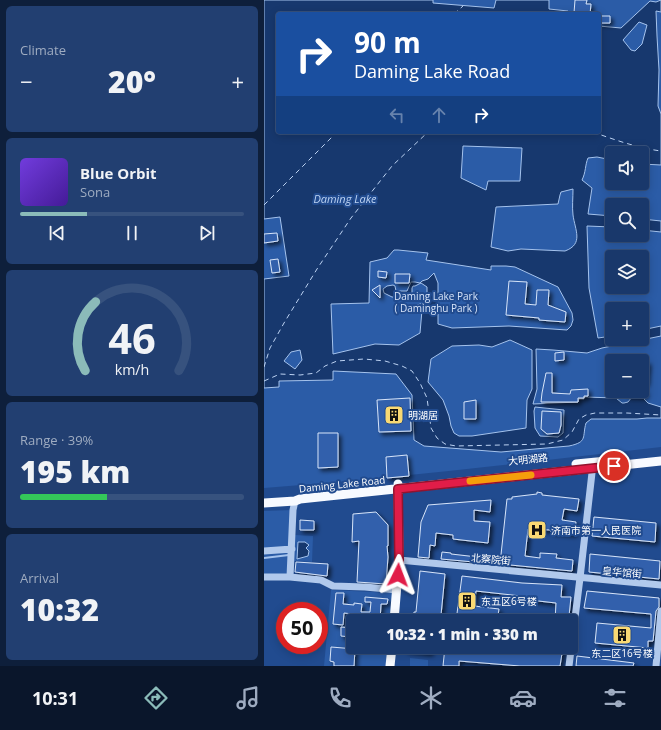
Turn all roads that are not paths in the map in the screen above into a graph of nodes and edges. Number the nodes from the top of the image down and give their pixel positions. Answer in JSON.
{"nodes":[{"id":1,"x":661,"y":456,"type":"edge"},
{"id":2,"x":661,"y":461,"type":"edge"},
{"id":3,"x":593,"y":465,"type":"junction"},
{"id":4,"x":398,"y":486,"type":"junction"},
{"id":5,"x":264,"y":497,"type":"edge"},
{"id":6,"x":295,"y":500,"type":"junction"},
{"id":7,"x":264,"y":503,"type":"edge"},
{"id":8,"x":292,"y":550,"type":"junction"},
{"id":9,"x":264,"y":551,"type":"edge"},
{"id":10,"x":399,"y":560,"type":"junction"},
{"id":11,"x":264,"y":577,"type":"edge"},
{"id":12,"x":290,"y":577,"type":"junction"},
{"id":13,"x":580,"y":578,"type":"junction"},
{"id":14,"x":661,"y":586,"type":"edge"},
{"id":15,"x":397,"y":590,"type":"junction"},
{"id":16,"x":661,"y":611,"type":"edge"},
{"id":17,"x":395,"y":614,"type":"edge"},
{"id":18,"x":391,"y":654,"type":"edge"},
{"id":19,"x":390,"y":666,"type":"edge"},
{"id":20,"x":569,"y":666,"type":"edge"},
{"id":21,"x":656,"y":666,"type":"edge"}],
"edges":[{"from":1,"to":3,"type":"main road","name":"大明湖路"},
{"from":2,"to":3,"type":"main road"},
{"from":3,"to":4,"type":"main road","name":"大明湖路"},
{"from":3,"to":13,"type":"street"},
{"from":4,"to":5,"type":"main road","name":"Daming Lake Road"},
{"from":4,"to":6,"type":"main road","name":"Daming Lake Road"},
{"from":4,"to":10,"type":"main road"},
{"from":6,"to":7,"type":"main road","name":"Daming Lake Road"},
{"from":6,"to":8,"type":"street"},
{"from":8,"to":9,"type":"street"},
{"from":8,"to":12,"type":"street"},
{"from":10,"to":13,"type":"street","name":"北察院街"},
{"from":10,"to":15,"type":"main road"},
{"from":11,"to":12,"type":"street"},
{"from":12,"to":15,"type":"street"},
{"from":13,"to":14,"type":"street","name":"皇华馆街"},
{"from":13,"to":20,"type":"street"},
{"from":15,"to":17,"type":"main road"},
{"from":16,"to":21,"type":"street"},
{"from":18,"to":19,"type":"main road"}]}
